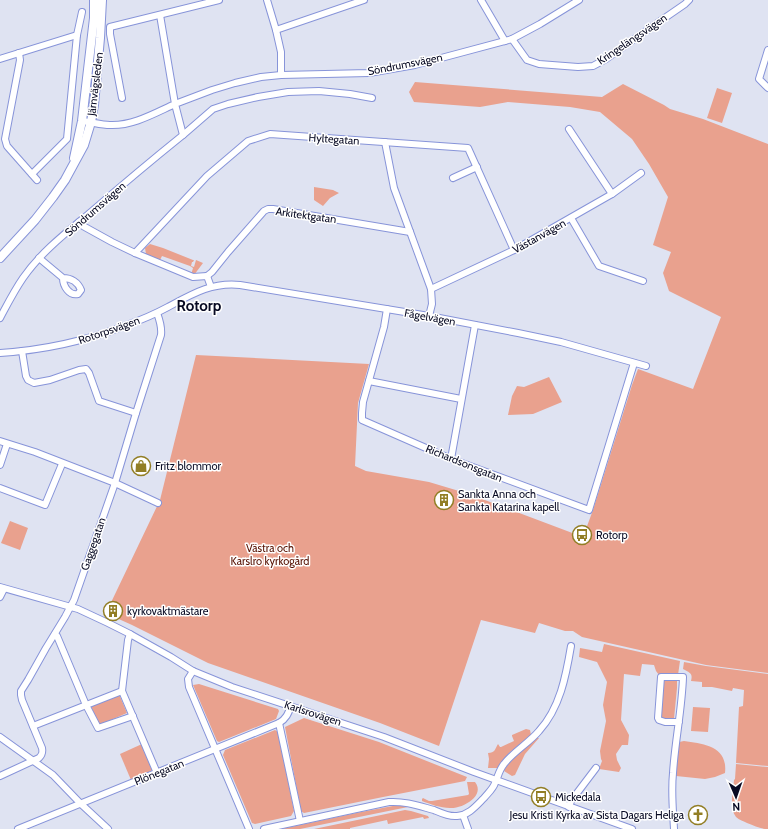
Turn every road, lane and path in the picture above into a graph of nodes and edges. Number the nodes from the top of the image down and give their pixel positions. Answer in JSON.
{"nodes":[{"id":1,"x":94,"y":0,"type":"edge"},
{"id":2,"x":102,"y":0,"type":"edge"},
{"id":3,"x":219,"y":0,"type":"edge"},
{"id":4,"x":267,"y":0,"type":"edge"},
{"id":5,"x":364,"y":0,"type":"edge"},
{"id":6,"x":481,"y":0,"type":"edge"},
{"id":7,"x":579,"y":0,"type":"edge"},
{"id":8,"x":689,"y":0,"type":"edge"},
{"id":9,"x":82,"y":12,"type":"dead end"},
{"id":10,"x":160,"y":15,"type":"junction"},
{"id":11,"x":276,"y":30,"type":"junction"},
{"id":12,"x":77,"y":35,"type":"junction"},
{"id":13,"x":512,"y":38,"type":"junction"},
{"id":14,"x":505,"y":41,"type":"junction"},
{"id":15,"x":768,"y":50,"type":"edge"},
{"id":16,"x":19,"y":53,"type":"junction"},
{"id":17,"x":0,"y":59,"type":"edge"},
{"id":18,"x":281,"y":75,"type":"junction"},
{"id":19,"x":768,"y":88,"type":"edge"},
{"id":20,"x":122,"y":98,"type":"dead end"},
{"id":21,"x":372,"y":98,"type":"dead end"},
{"id":22,"x":175,"y":104,"type":"junction"},
{"id":23,"x":86,"y":122,"type":"junction"},
{"id":24,"x":569,"y":130,"type":"dead end"},
{"id":25,"x":183,"y":135,"type":"junction"},
{"id":26,"x":385,"y":142,"type":"junction"},
{"id":27,"x":477,"y":167,"type":"junction"},
{"id":28,"x":641,"y":173,"type":"dead end"},
{"id":29,"x":32,"y":174,"type":"junction"},
{"id":30,"x":453,"y":178,"type":"dead end"},
{"id":31,"x":37,"y":180,"type":"dead end"},
{"id":32,"x":612,"y":194,"type":"junction"},
{"id":33,"x":570,"y":218,"type":"junction"},
{"id":34,"x":79,"y":222,"type":"junction"},
{"id":35,"x":410,"y":232,"type":"junction"},
{"id":36,"x":514,"y":250,"type":"junction"},
{"id":37,"x":135,"y":253,"type":"junction"},
{"id":38,"x":0,"y":258,"type":"edge"},
{"id":39,"x":39,"y":258,"type":"junction"},
{"id":40,"x":207,"y":276,"type":"junction"},
{"id":41,"x":63,"y":278,"type":"dead end"},
{"id":42,"x":643,"y":281,"type":"dead end"},
{"id":43,"x":211,"y":287,"type":"junction"},
{"id":44,"x":431,"y":289,"type":"junction"},
{"id":45,"x":387,"y":310,"type":"junction"},
{"id":46,"x":157,"y":313,"type":"junction"},
{"id":47,"x":429,"y":316,"type":"junction"},
{"id":48,"x":0,"y":318,"type":"edge"},
{"id":49,"x":474,"y":325,"type":"junction"},
{"id":50,"x":22,"y":351,"type":"junction"},
{"id":51,"x":0,"y":353,"type":"edge"},
{"id":52,"x":634,"y":363,"type":"junction"},
{"id":53,"x":646,"y":366,"type":"dead end"},
{"id":54,"x":369,"y":382,"type":"junction"},
{"id":55,"x":461,"y":400,"type":"junction"},
{"id":56,"x":136,"y":413,"type":"junction"},
{"id":57,"x":0,"y":441,"type":"edge"},
{"id":58,"x":8,"y":444,"type":"junction"},
{"id":59,"x":451,"y":459,"type":"junction"},
{"id":60,"x":62,"y":464,"type":"junction"},
{"id":61,"x":0,"y":465,"type":"edge"},
{"id":62,"x":115,"y":483,"type":"junction"},
{"id":63,"x":0,"y":488,"type":"edge"},
{"id":64,"x":158,"y":503,"type":"dead end"},
{"id":65,"x":2,"y":588,"type":"edge"},
{"id":66,"x":0,"y":597,"type":"edge"},
{"id":67,"x":71,"y":607,"type":"junction"},
{"id":68,"x":55,"y":634,"type":"junction"},
{"id":69,"x":130,"y":634,"type":"junction"},
{"id":70,"x":572,"y":646,"type":"dead end"},
{"id":71,"x":193,"y":671,"type":"junction"},
{"id":72,"x":122,"y":691,"type":"junction"},
{"id":73,"x":86,"y":705,"type":"junction"},
{"id":74,"x":291,"y":706,"type":"junction"},
{"id":75,"x":133,"y":716,"type":"junction"},
{"id":76,"x":679,"y":722,"type":"junction"},
{"id":77,"x":279,"y":723,"type":"junction"},
{"id":78,"x":33,"y":726,"type":"junction"},
{"id":79,"x":0,"y":737,"type":"edge"},
{"id":80,"x":216,"y":749,"type":"junction"},
{"id":81,"x":33,"y":760,"type":"junction"},
{"id":82,"x":596,"y":768,"type":"dead end"},
{"id":83,"x":157,"y":773,"type":"junction"},
{"id":84,"x":0,"y":776,"type":"edge"},
{"id":85,"x":496,"y":781,"type":"junction"},
{"id":86,"x":81,"y":804,"type":"junction"},
{"id":87,"x":569,"y":807,"type":"junction"},
{"id":88,"x":463,"y":815,"type":"junction"},
{"id":89,"x":300,"y":821,"type":"junction"},
{"id":90,"x":18,"y":829,"type":"edge"},
{"id":91,"x":108,"y":829,"type":"edge"},
{"id":92,"x":249,"y":829,"type":"edge"},
{"id":93,"x":264,"y":829,"type":"edge"},
{"id":94,"x":468,"y":829,"type":"edge"},
{"id":95,"x":632,"y":829,"type":"edge"},
{"id":96,"x":674,"y":829,"type":"edge"}],
"edges":[{"from":1,"to":23,"type":"main road","name":"Järnvägsleden"},
{"from":2,"to":23,"type":"main road","name":"Järnvägsleden"},
{"from":3,"to":10,"type":"street"},
{"from":4,"to":11,"type":"street"},
{"from":5,"to":11,"type":"street"},
{"from":6,"to":14,"type":"street"},
{"from":7,"to":13,"type":"street","name":"Söndrumsvägen"},
{"from":8,"to":13,"type":"street","name":"Kringelängsvägen"},
{"from":9,"to":12,"type":"street"},
{"from":10,"to":20,"type":"street"},
{"from":10,"to":22,"type":"street"},
{"from":11,"to":18,"type":"street"},
{"from":12,"to":16,"type":"street"},
{"from":12,"to":29,"type":"street"},
{"from":13,"to":14,"type":"street","name":"Söndrumsvägen"},
{"from":14,"to":18,"type":"street","name":"Söndrumsvägen"},
{"from":15,"to":19,"type":"street"},
{"from":16,"to":17,"type":"street"},
{"from":16,"to":29,"type":"street"},
{"from":18,"to":22,"type":"street","name":"Söndrumsvägen"},
{"from":21,"to":25,"type":"street","name":"Söndrumsvägen"},
{"from":22,"to":23,"type":"street","name":"Söndrumsvägen"},
{"from":22,"to":25,"type":"street"},
{"from":23,"to":38,"type":"main road","name":"Järnvägsleden"},
{"from":24,"to":32,"type":"street"},
{"from":25,"to":34,"type":"street","name":"Söndrumsvägen"},
{"from":26,"to":27,"type":"street","name":"Hyltegatan"},
{"from":26,"to":35,"type":"street"},
{"from":26,"to":37,"type":"street","name":"Hyltegatan"},
{"from":27,"to":30,"type":"street"},
{"from":27,"to":36,"type":"street","name":"Hyltegatan"},
{"from":28,"to":32,"type":"street","name":"Västanvägen"},
{"from":29,"to":31,"type":"street"},
{"from":32,"to":33,"type":"street","name":"Västanvägen"},
{"from":33,"to":36,"type":"street","name":"Västanvägen"},
{"from":33,"to":42,"type":"street"},
{"from":34,"to":37,"type":"street"},
{"from":34,"to":39,"type":"street","name":"Söndrumsvägen"},
{"from":35,"to":40,"type":"street","name":"Arkitektgatan"},
{"from":35,"to":44,"type":"street"},
{"from":36,"to":44,"type":"street","name":"Västanvägen"},
{"from":37,"to":40,"type":"street"},
{"from":39,"to":41,"type":"street"},
{"from":39,"to":48,"type":"street","name":"Söndrumsvägen"},
{"from":40,"to":43,"type":"street"},
{"from":43,"to":45,"type":"street","name":"Fågelvägen"},
{"from":43,"to":46,"type":"street","name":"Rotorpsvägen"},
{"from":44,"to":47,"type":"street"},
{"from":45,"to":47,"type":"street","name":"Fågelvägen"},
{"from":45,"to":54,"type":"street"},
{"from":46,"to":50,"type":"street","name":"Rotorpsvägen"},
{"from":46,"to":56,"type":"street","name":"Gaggegatan"},
{"from":47,"to":49,"type":"street","name":"Fågelvägen"},
{"from":49,"to":52,"type":"street","name":"Fågelvägen"},
{"from":49,"to":55,"type":"street"},
{"from":50,"to":51,"type":"street","name":"Rotorpsvägen"},
{"from":50,"to":56,"type":"street"},
{"from":52,"to":53,"type":"street","name":"Fågelvägen"},
{"from":52,"to":59,"type":"street","name":"Richardsonsgatan"},
{"from":54,"to":55,"type":"street"},
{"from":54,"to":59,"type":"street","name":"Richardsonsgatan"},
{"from":55,"to":59,"type":"street"},
{"from":56,"to":62,"type":"street","name":"Gaggegatan"},
{"from":57,"to":58,"type":"street"},
{"from":58,"to":60,"type":"street"},
{"from":58,"to":61,"type":"street"},
{"from":60,"to":62,"type":"street"},
{"from":60,"to":63,"type":"street"},
{"from":62,"to":64,"type":"street"},
{"from":62,"to":67,"type":"street","name":"Gaggegatan"},
{"from":65,"to":66,"type":"street"},
{"from":65,"to":67,"type":"street","name":"Karlsrovägen"},
{"from":67,"to":68,"type":"street","name":"Gaggegatan"},
{"from":67,"to":69,"type":"street","name":"Karlsrovägen"},
{"from":68,"to":73,"type":"street"},
{"from":68,"to":78,"type":"street","name":"Gaggegatan"},
{"from":69,"to":71,"type":"street","name":"Karlsrovägen"},
{"from":69,"to":72,"type":"street"},
{"from":70,"to":85,"type":"street"},
{"from":71,"to":74,"type":"street","name":"Karlsrovägen"},
{"from":71,"to":80,"type":"street"},
{"from":72,"to":73,"type":"street"},
{"from":72,"to":75,"type":"street"},
{"from":73,"to":75,"type":"street"},
{"from":73,"to":78,"type":"street"},
{"from":74,"to":77,"type":"street"},
{"from":74,"to":85,"type":"street","name":"Karlsrovägen"},
{"from":75,"to":83,"type":"street"},
{"from":76,"to":76,"type":"street"},
{"from":76,"to":96,"type":"street"},
{"from":77,"to":80,"type":"street","name":"Plönegatan"},
{"from":77,"to":89,"type":"street"},
{"from":78,"to":81,"type":"street","name":"Gaggegatan"},
{"from":79,"to":81,"type":"street"},
{"from":80,"to":83,"type":"street","name":"Plönegatan"},
{"from":80,"to":92,"type":"street"},
{"from":81,"to":84,"type":"street"},
{"from":81,"to":86,"type":"street"},
{"from":82,"to":87,"type":"street"},
{"from":83,"to":86,"type":"street","name":"Plönegatan"},
{"from":85,"to":87,"type":"street","name":"Karlsrovägen"},
{"from":85,"to":88,"type":"street"},
{"from":86,"to":90,"type":"street","name":"Plönegatan"},
{"from":86,"to":91,"type":"street"},
{"from":87,"to":95,"type":"street","name":"Karlsrovägen"},
{"from":88,"to":89,"type":"street"},
{"from":88,"to":94,"type":"street"},
{"from":89,"to":93,"type":"street"}]}
